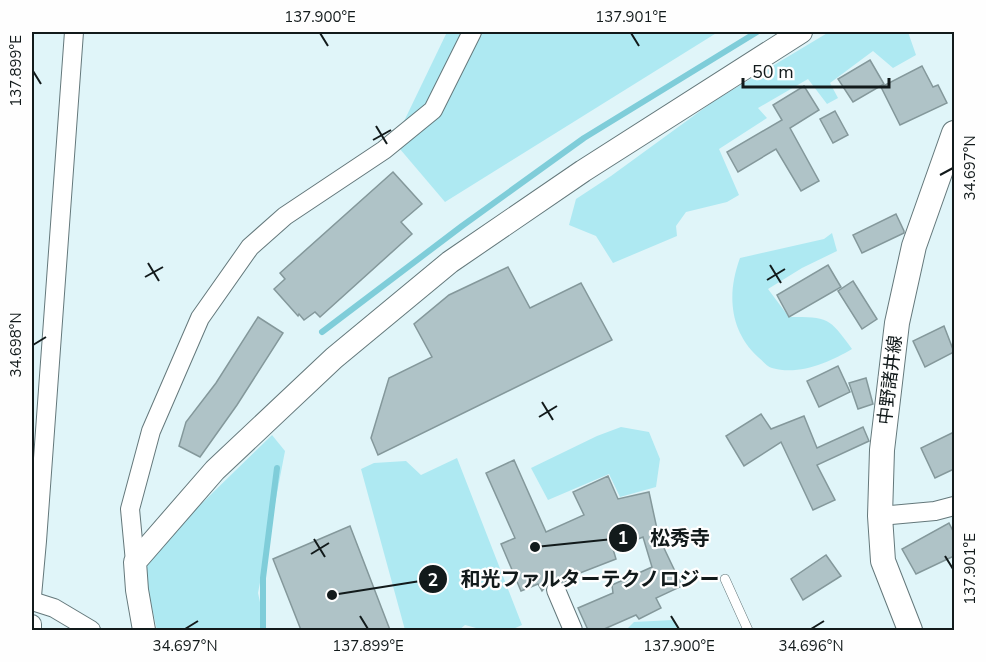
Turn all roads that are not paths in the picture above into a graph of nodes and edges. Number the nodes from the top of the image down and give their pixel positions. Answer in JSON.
{"nodes":[{"id":1,"x":74,"y":32,"type":"edge"},
{"id":2,"x":472,"y":32,"type":"edge"},
{"id":3,"x":801,"y":32,"type":"edge"},
{"id":4,"x":954,"y":133,"type":"edge"},
{"id":5,"x":950,"y":163,"type":"edge"},
{"id":6,"x":954,"y":506,"type":"edge"},
{"id":7,"x":880,"y":516,"type":"junction"},
{"id":8,"x":135,"y":562,"type":"junction"},
{"id":9,"x":725,"y":579,"type":"dead end"},
{"id":10,"x":556,"y":590,"type":"dead end"},
{"id":11,"x":32,"y":596,"type":"edge"},
{"id":12,"x":32,"y":601,"type":"edge"},
{"id":13,"x":32,"y":624,"type":"edge"},
{"id":14,"x":32,"y":630,"type":"edge"},
{"id":15,"x":91,"y":630,"type":"edge"},
{"id":16,"x":144,"y":630,"type":"edge"},
{"id":17,"x":573,"y":630,"type":"edge"},
{"id":18,"x":748,"y":630,"type":"edge"},
{"id":19,"x":910,"y":630,"type":"edge"}],
"edges":[{"from":1,"to":11,"type":"street"},
{"from":2,"to":8,"type":"street"},
{"from":3,"to":8,"type":"street"},
{"from":4,"to":5,"type":"main road","name":"中野諸井線"},
{"from":5,"to":7,"type":"main road","name":"中野諸井線"},
{"from":6,"to":7,"type":"street"},
{"from":7,"to":19,"type":"main road","name":"中野諸井線"},
{"from":8,"to":16,"type":"street"},
{"from":9,"to":18,"type":"lane"},
{"from":10,"to":17,"type":"street"},
{"from":12,"to":15,"type":"street"},
{"from":13,"to":14,"type":"street"}]}
